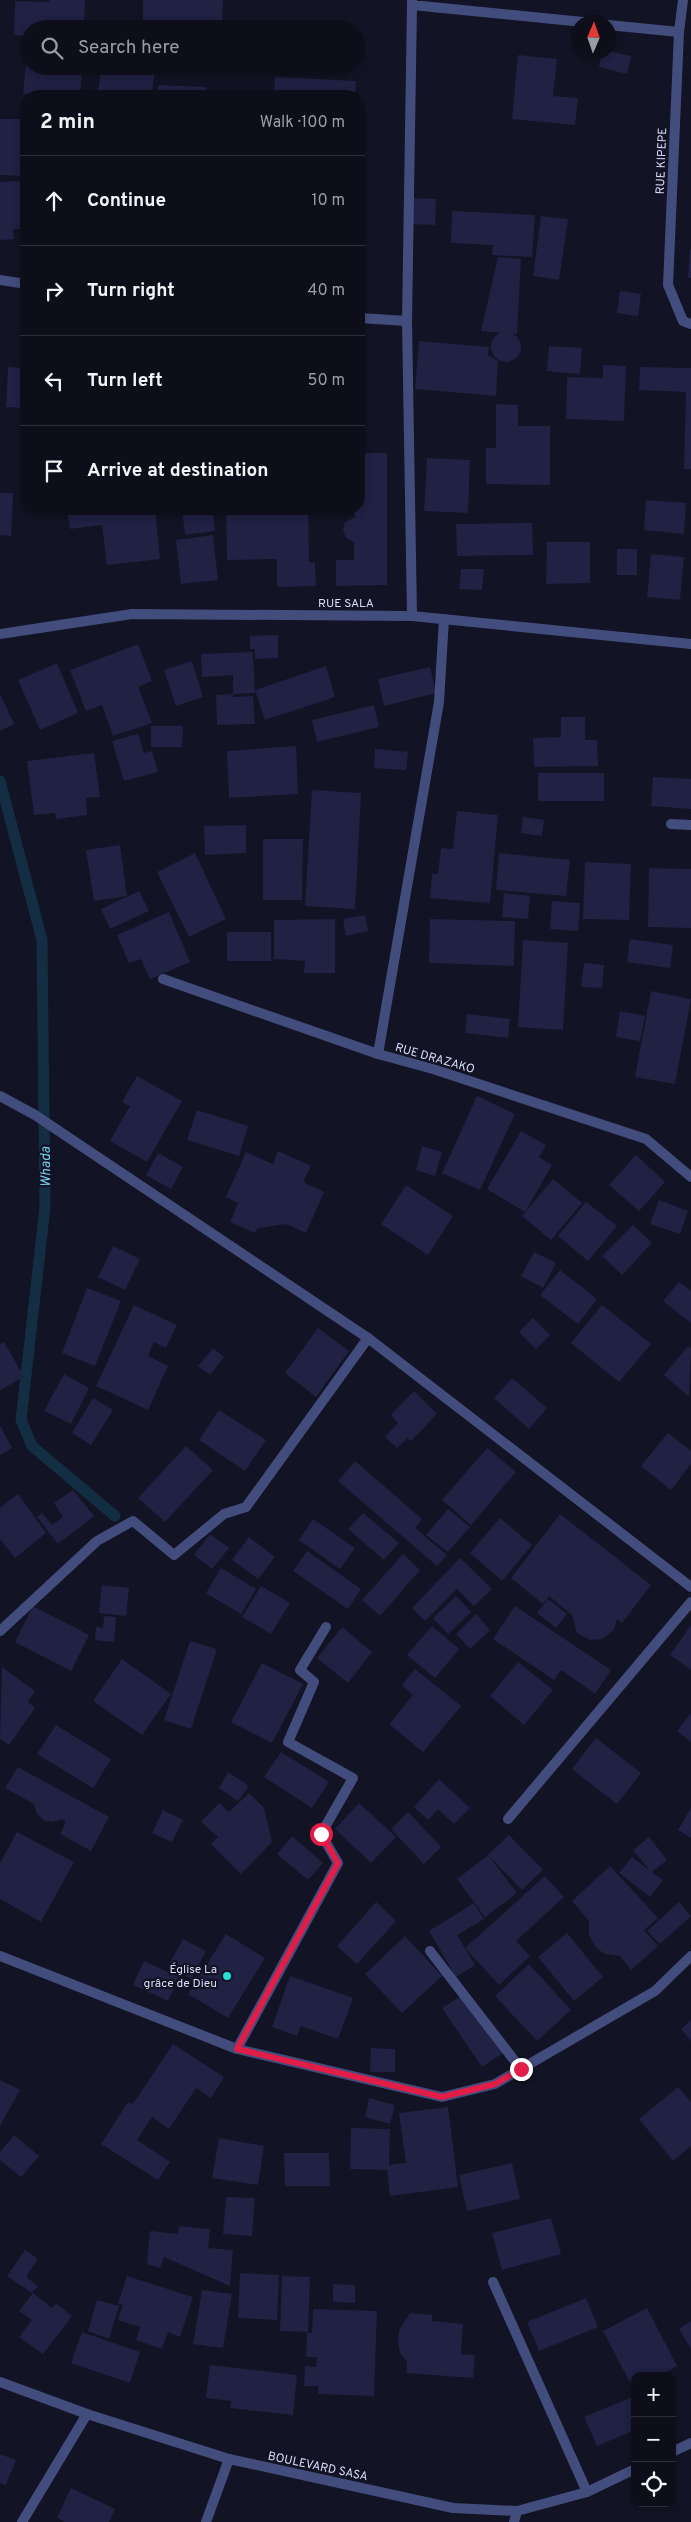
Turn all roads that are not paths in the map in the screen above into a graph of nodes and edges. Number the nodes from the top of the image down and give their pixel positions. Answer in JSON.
{"nodes":[{"id":1,"x":683,"y":0,"type":"edge"},
{"id":2,"x":412,"y":2,"type":"edge"},
{"id":3,"x":571,"y":21,"type":"edge"},
{"id":4,"x":616,"y":26,"type":"edge"},
{"id":5,"x":678,"y":32,"type":"junction"},
{"id":6,"x":0,"y":280,"type":"edge"},
{"id":7,"x":20,"y":283,"type":"edge"},
{"id":8,"x":365,"y":318,"type":"edge"},
{"id":9,"x":407,"y":321,"type":"junction"},
{"id":10,"x":687,"y":323,"type":"edge"},
{"id":11,"x":412,"y":616,"type":"junction"},
{"id":12,"x":444,"y":619,"type":"junction"},
{"id":13,"x":0,"y":634,"type":"edge"},
{"id":14,"x":691,"y":644,"type":"edge"},
{"id":15,"x":671,"y":824,"type":"dead end"},
{"id":16,"x":691,"y":825,"type":"edge"},
{"id":17,"x":163,"y":979,"type":"dead end"},
{"id":18,"x":378,"y":1054,"type":"junction"},
{"id":19,"x":0,"y":1096,"type":"edge"},
{"id":20,"x":691,"y":1177,"type":"edge"},
{"id":21,"x":368,"y":1338,"type":"junction"},
{"id":22,"x":691,"y":1587,"type":"edge"},
{"id":23,"x":691,"y":1602,"type":"edge"},
{"id":24,"x":326,"y":1627,"type":"dead end"},
{"id":25,"x":0,"y":1631,"type":"edge"},
{"id":26,"x":508,"y":1820,"type":"dead end"},
{"id":27,"x":430,"y":1951,"type":"dead end"},
{"id":28,"x":0,"y":1956,"type":"edge"},
{"id":29,"x":691,"y":1956,"type":"edge"},
{"id":30,"x":237,"y":2049,"type":"junction"},
{"id":31,"x":521,"y":2069,"type":"junction"},
{"id":32,"x":492,"y":2282,"type":"dead end"},
{"id":33,"x":0,"y":2382,"type":"edge"},
{"id":34,"x":87,"y":2414,"type":"junction"},
{"id":35,"x":691,"y":2443,"type":"edge"},
{"id":36,"x":676,"y":2450,"type":"edge"},
{"id":37,"x":229,"y":2459,"type":"junction"},
{"id":38,"x":631,"y":2471,"type":"edge"},
{"id":39,"x":587,"y":2492,"type":"junction"},
{"id":40,"x":517,"y":2511,"type":"junction"},
{"id":41,"x":22,"y":2522,"type":"edge"},
{"id":42,"x":206,"y":2522,"type":"edge"},
{"id":43,"x":514,"y":2522,"type":"edge"}],
"edges":[{"from":1,"to":5,"type":"street","name":"RUE KIPEPE"},
{"from":2,"to":3,"type":"street"},
{"from":2,"to":9,"type":"street"},
{"from":4,"to":5,"type":"street"},
{"from":5,"to":10,"type":"street","name":"RUE KIPEPE"},
{"from":6,"to":7,"type":"street"},
{"from":8,"to":9,"type":"street"},
{"from":9,"to":11,"type":"street"},
{"from":11,"to":12,"type":"street","name":"RUE SALA"},
{"from":11,"to":13,"type":"street","name":"RUE SALA"},
{"from":12,"to":14,"type":"street","name":"RUE SALA"},
{"from":12,"to":18,"type":"street"},
{"from":15,"to":16,"type":"street"},
{"from":17,"to":18,"type":"street","name":"RUE DRAZAKO"},
{"from":18,"to":20,"type":"street","name":"RUE DRAZAKO"},
{"from":19,"to":21,"type":"street"},
{"from":21,"to":22,"type":"street"},
{"from":21,"to":25,"type":"street"},
{"from":23,"to":26,"type":"street"},
{"from":24,"to":30,"type":"street"},
{"from":27,"to":31,"type":"street"},
{"from":28,"to":30,"type":"street"},
{"from":29,"to":31,"type":"street"},
{"from":30,"to":31,"type":"street"},
{"from":32,"to":39,"type":"street"},
{"from":33,"to":34,"type":"street","name":"BOULEVARD SASA"},
{"from":34,"to":37,"type":"street","name":"BOULEVARD SASA"},
{"from":34,"to":41,"type":"street"},
{"from":35,"to":36,"type":"street"},
{"from":37,"to":40,"type":"street","name":"BOULEVARD SASA"},
{"from":37,"to":42,"type":"street"},
{"from":38,"to":39,"type":"street","name":"BOULEVARD SASA"},
{"from":39,"to":40,"type":"street","name":"BOULEVARD SASA"},
{"from":40,"to":43,"type":"street"}]}
